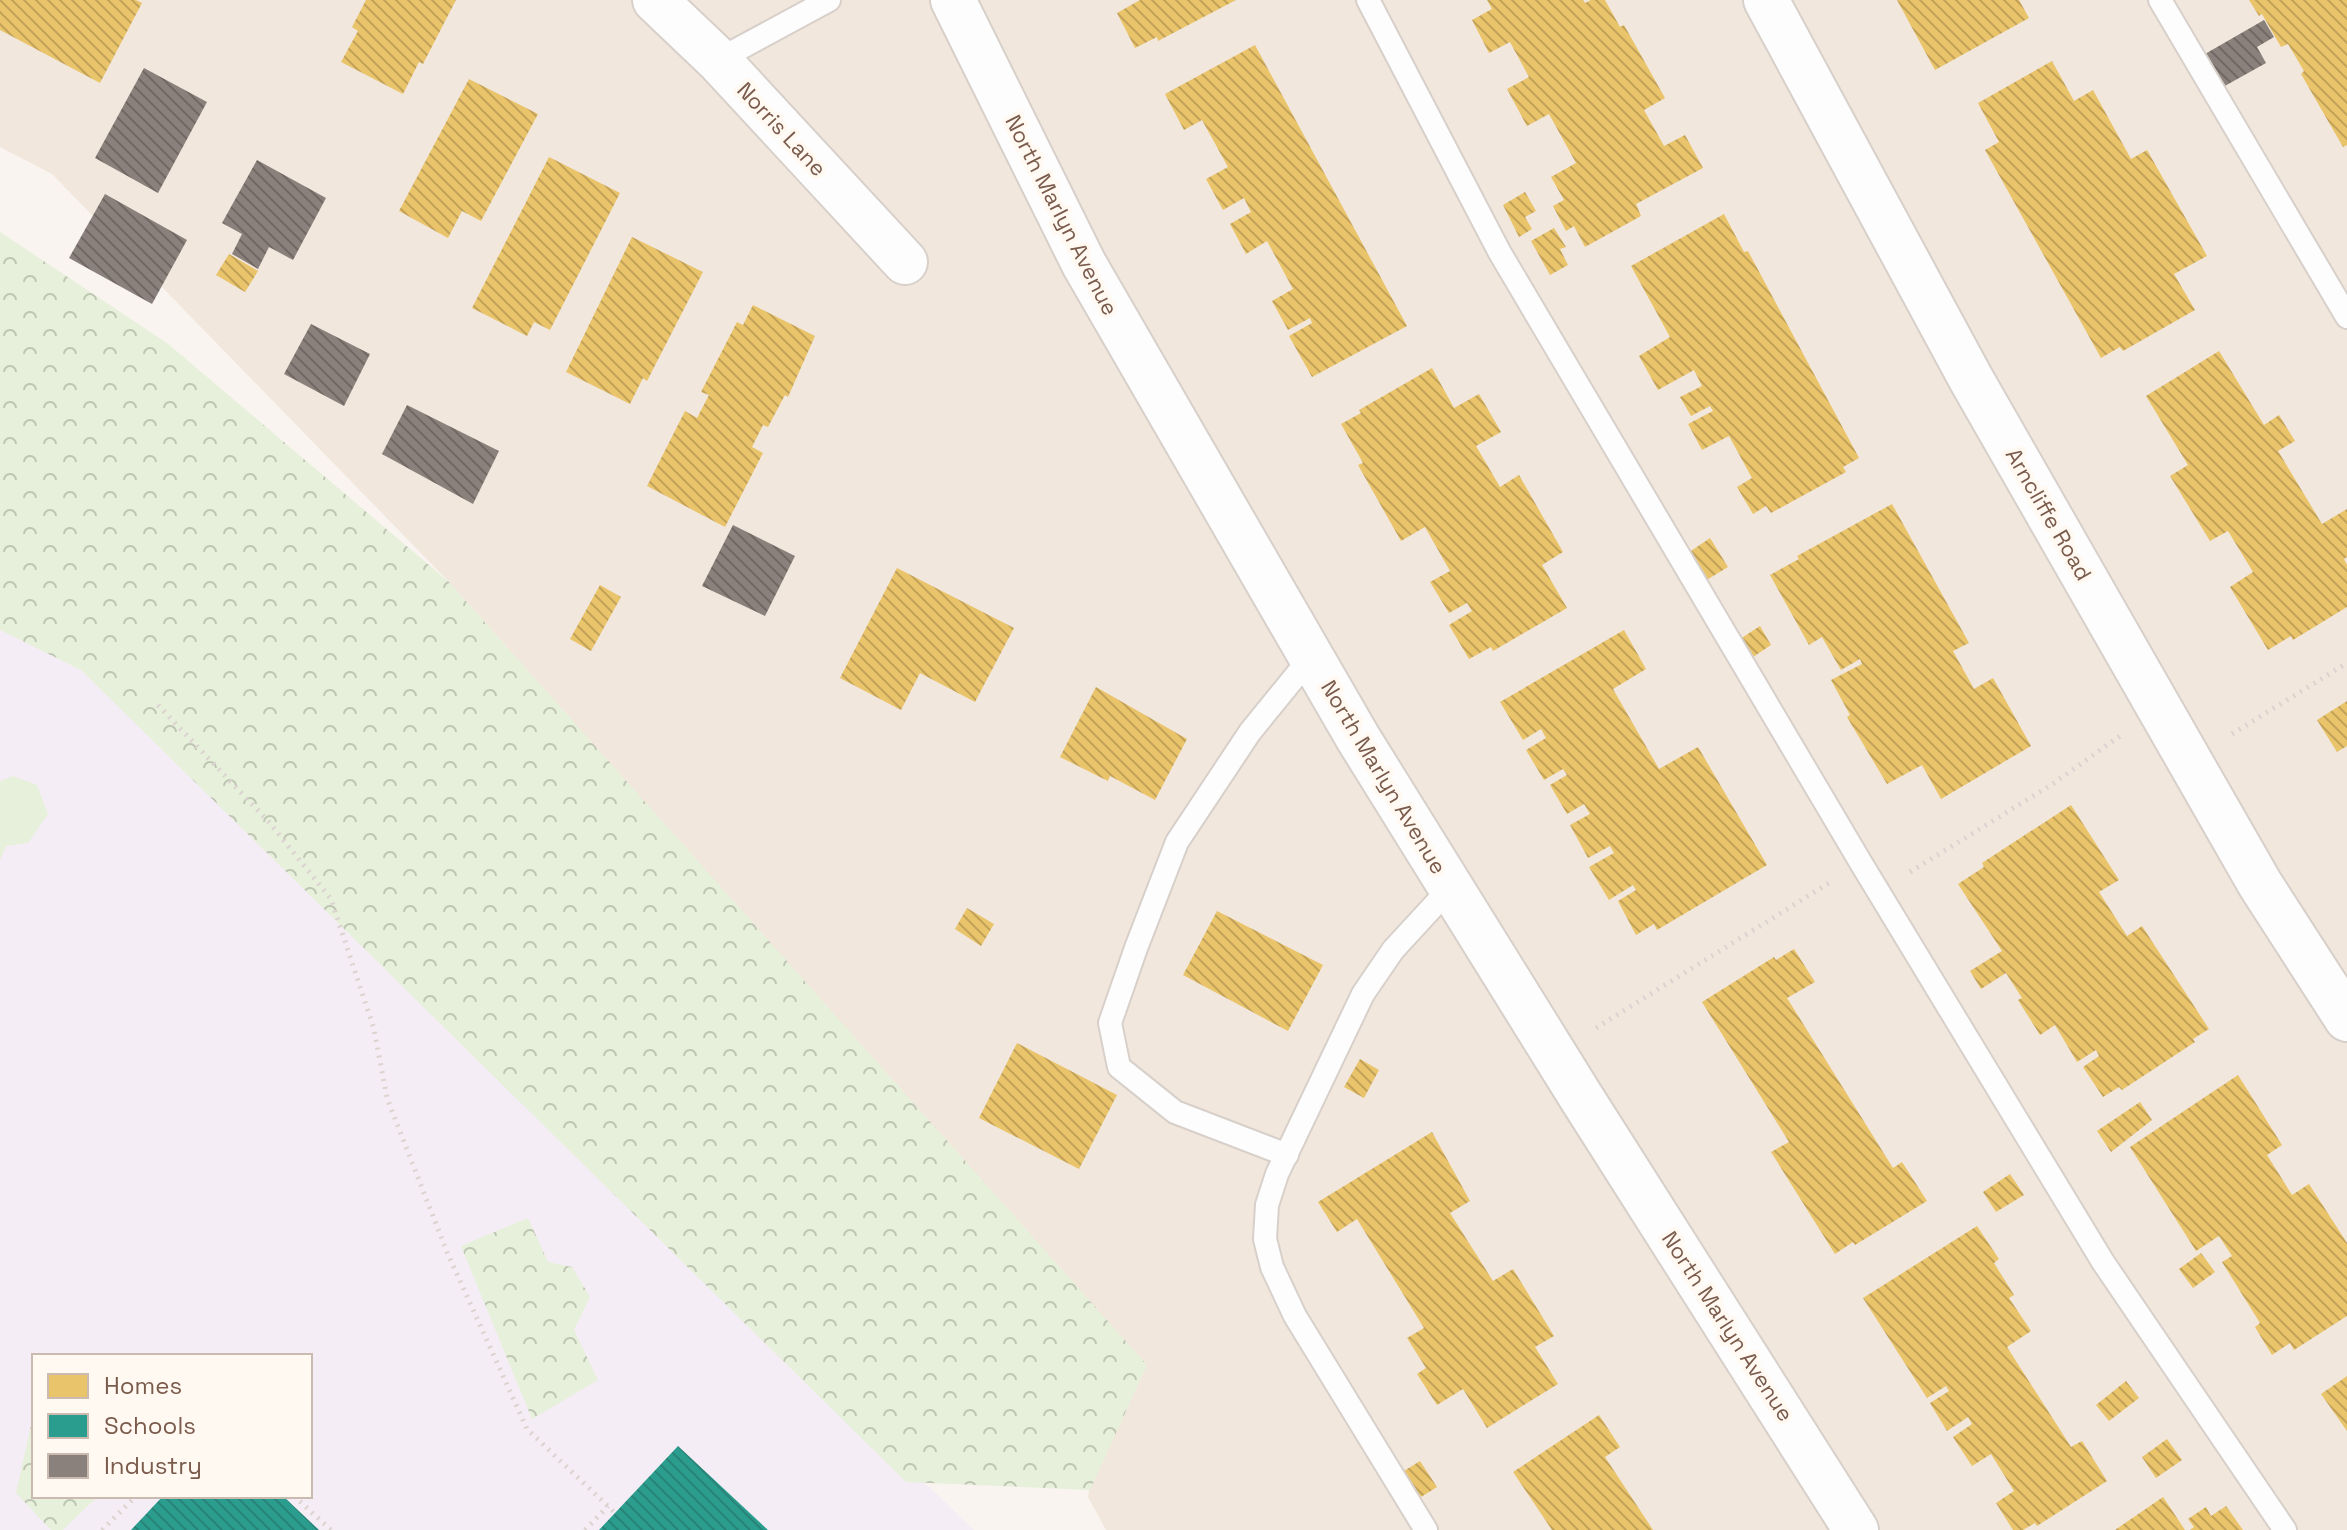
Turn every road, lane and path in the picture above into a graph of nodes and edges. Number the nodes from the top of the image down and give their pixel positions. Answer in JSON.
{"nodes":[{"id":1,"x":655,"y":0,"type":"edge"},
{"id":2,"x":829,"y":0,"type":"edge"},
{"id":3,"x":953,"y":0,"type":"edge"},
{"id":4,"x":1368,"y":0,"type":"edge"},
{"id":5,"x":1766,"y":0,"type":"edge"},
{"id":6,"x":2160,"y":0,"type":"edge"},
{"id":7,"x":718,"y":60,"type":"junction"},
{"id":8,"x":905,"y":262,"type":"dead end"},
{"id":9,"x":2347,"y":317,"type":"edge"},
{"id":10,"x":1311,"y":657,"type":"junction"},
{"id":11,"x":2347,"y":663,"type":"edge"},
{"id":12,"x":158,"y":705,"type":"dead end"},
{"id":13,"x":2160,"y":709,"type":"junction"},
{"id":14,"x":2189,"y":760,"type":"junction"},
{"id":15,"x":1861,"y":863,"type":"junction"},
{"id":16,"x":1451,"y":887,"type":"junction"},
{"id":17,"x":1879,"y":892,"type":"junction"},
{"id":18,"x":2347,"y":1019,"type":"edge"},
{"id":19,"x":1555,"y":1054,"type":"junction"},
{"id":20,"x":1287,"y":1155,"type":"junction"},
{"id":21,"x":134,"y":1498,"type":"edge"},
{"id":22,"x":296,"y":1498,"type":"edge"},
{"id":23,"x":608,"y":1506,"type":"junction"},
{"id":24,"x":615,"y":1513,"type":"dead end"},
{"id":25,"x":102,"y":1530,"type":"edge"},
{"id":26,"x":331,"y":1530,"type":"edge"},
{"id":27,"x":585,"y":1530,"type":"edge"},
{"id":28,"x":1426,"y":1530,"type":"edge"},
{"id":29,"x":1856,"y":1530,"type":"edge"},
{"id":30,"x":2285,"y":1530,"type":"edge"}],
"edges":[{"from":1,"to":7,"type":"street","name":"Norris Lane"},
{"from":2,"to":7,"type":"lane"},
{"from":3,"to":10,"type":"street","name":"North Marlyn Avenue"},
{"from":4,"to":15,"type":"lane"},
{"from":5,"to":13,"type":"street","name":"Arncliffe Road"},
{"from":6,"to":9,"type":"lane"},
{"from":7,"to":8,"type":"street","name":"Norris Lane"},
{"from":10,"to":16,"type":"street","name":"North Marlyn Avenue"},
{"from":10,"to":20,"type":"lane"},
{"from":11,"to":14,"type":"path"},
{"from":12,"to":23,"type":"path"},
{"from":13,"to":14,"type":"street","name":"Arncliffe Road"},
{"from":13,"to":17,"type":"path"},
{"from":14,"to":18,"type":"street","name":"Arncliffe Road"},
{"from":15,"to":17,"type":"lane"},
{"from":15,"to":19,"type":"path"},
{"from":16,"to":19,"type":"street","name":"North Marlyn Avenue"},
{"from":16,"to":20,"type":"lane"},
{"from":17,"to":30,"type":"lane"},
{"from":19,"to":29,"type":"street","name":"North Marlyn Avenue"},
{"from":20,"to":28,"type":"lane"},
{"from":21,"to":25,"type":"path"},
{"from":22,"to":26,"type":"path"},
{"from":23,"to":24,"type":"path"},
{"from":23,"to":27,"type":"path"}]}
